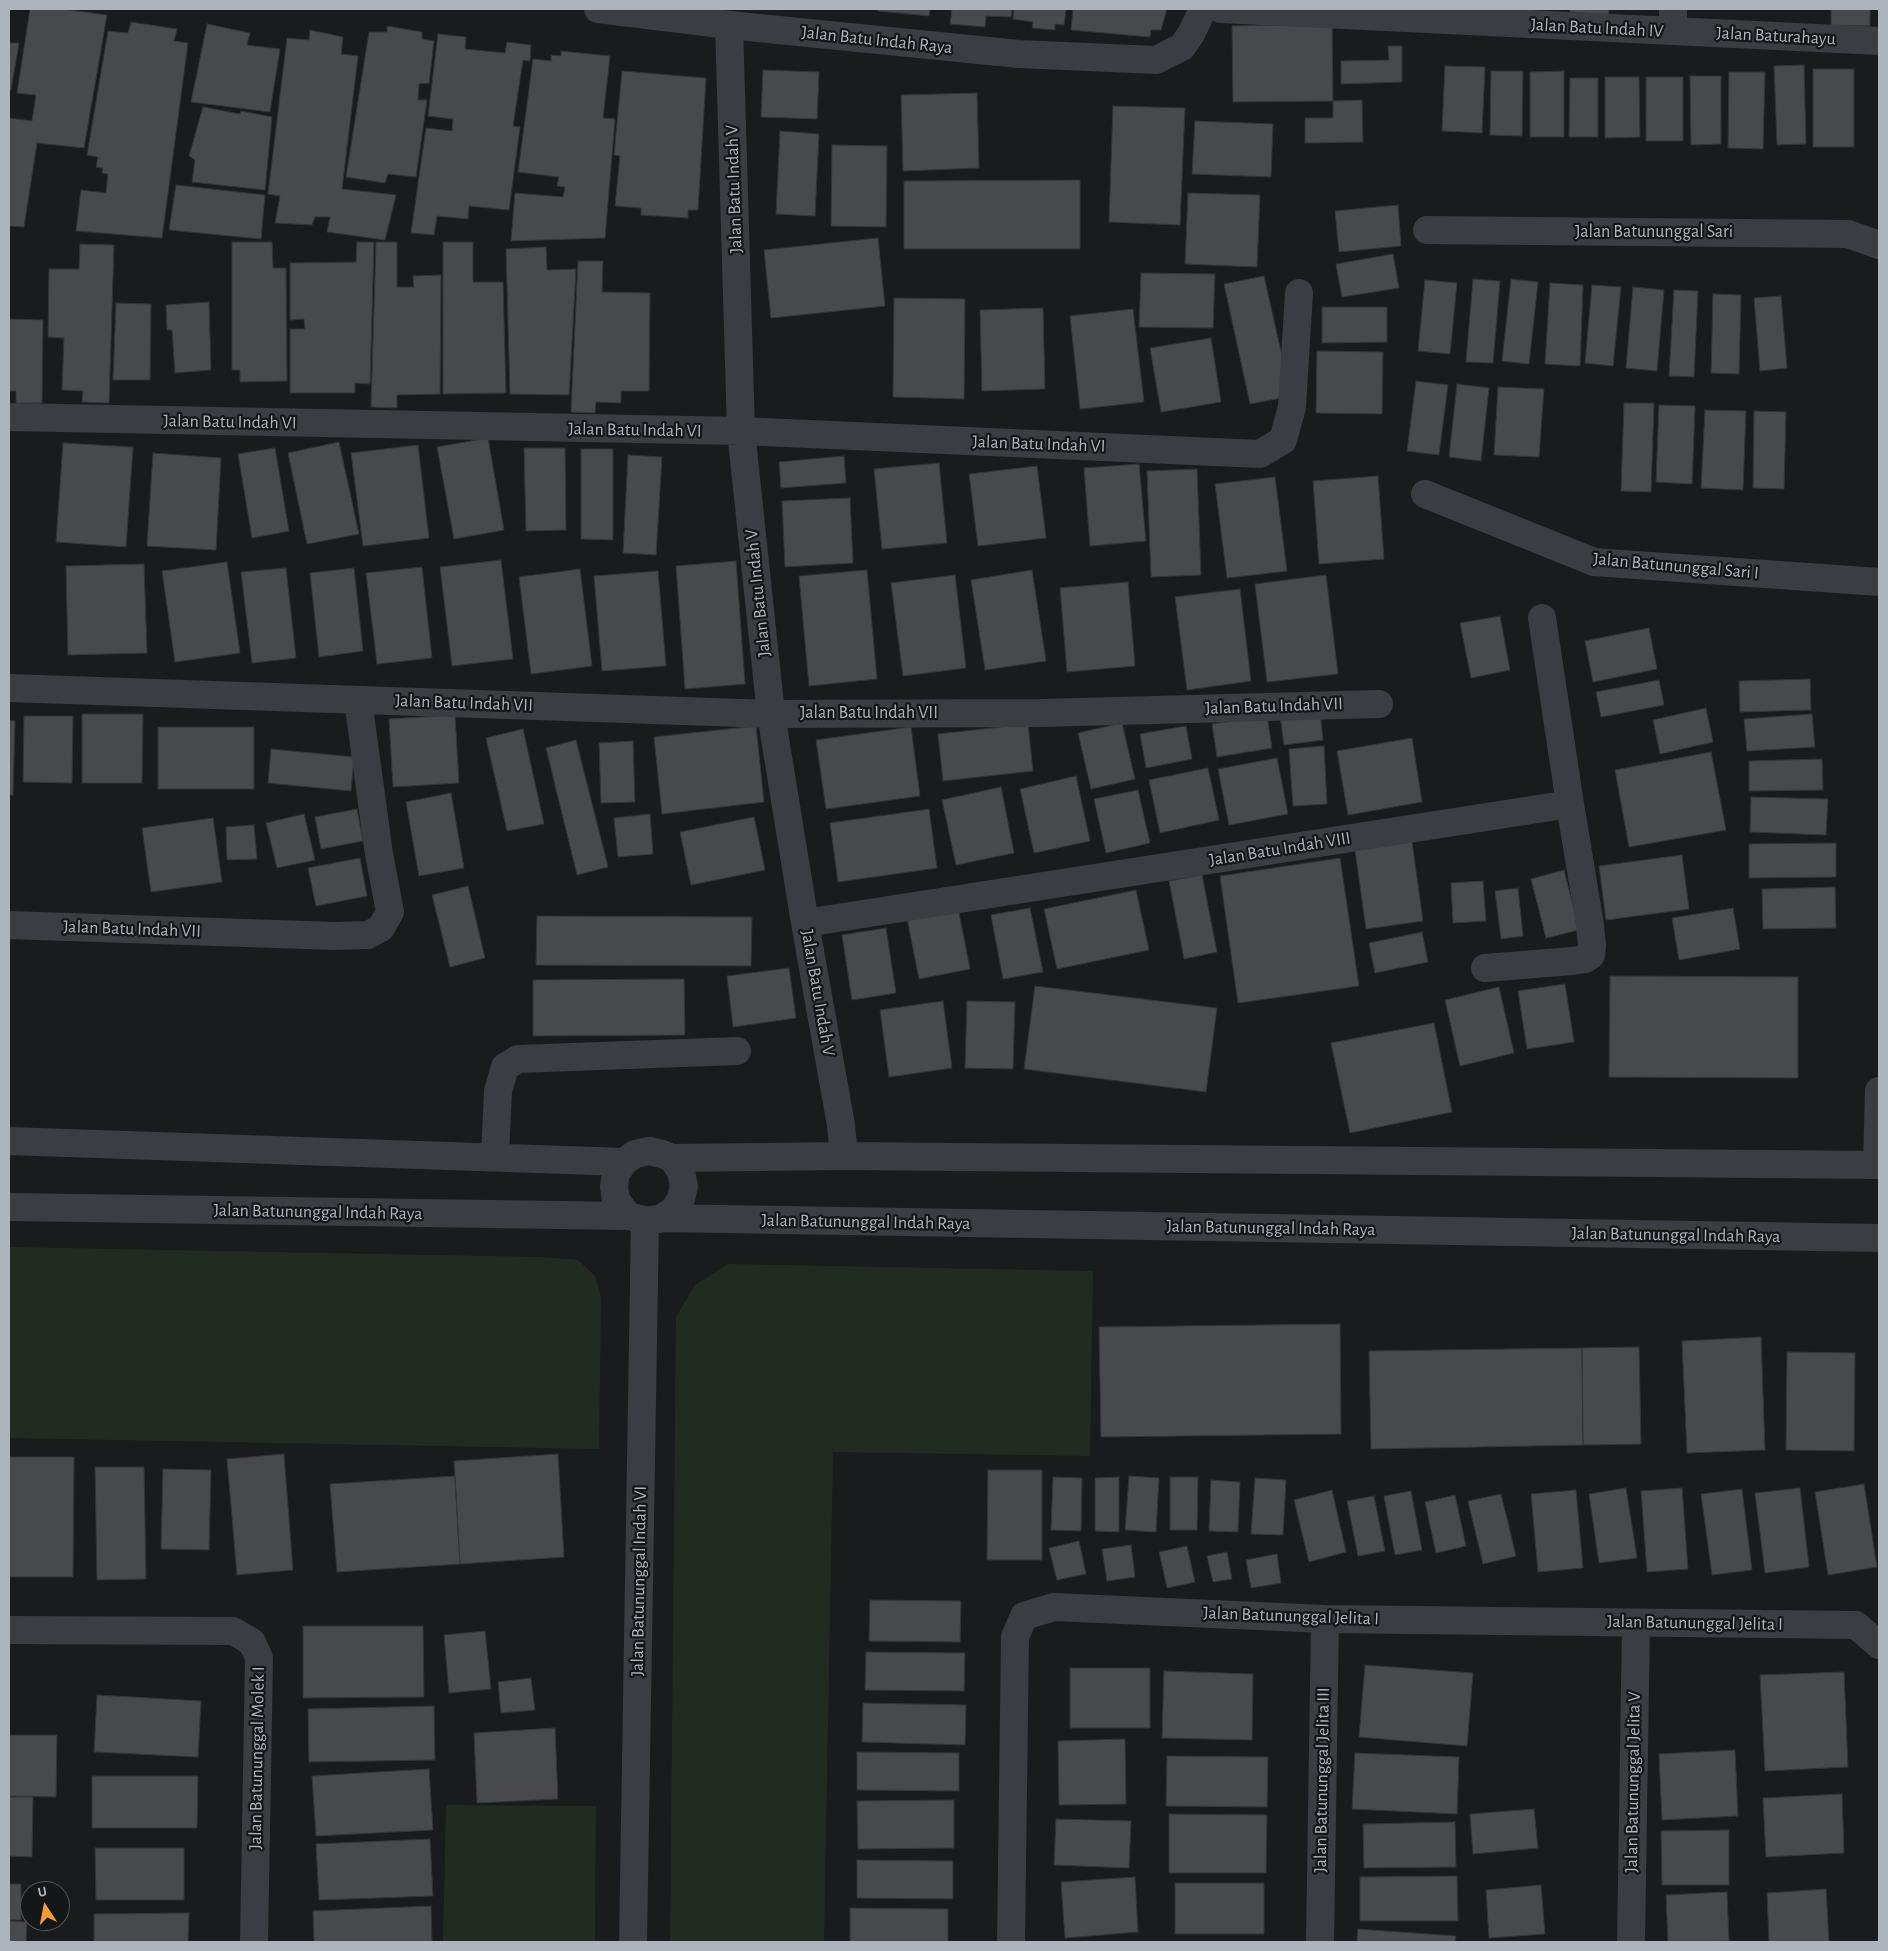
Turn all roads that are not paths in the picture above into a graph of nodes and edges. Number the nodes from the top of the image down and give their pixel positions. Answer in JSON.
{"nodes":[{"id":1,"x":598,"y":9,"type":"edge"},
{"id":2,"x":1203,"y":9,"type":"edge"},
{"id":3,"x":1221,"y":9,"type":"edge"},
{"id":4,"x":672,"y":13,"type":"edge"},
{"id":5,"x":1673,"y":20,"type":"edge"},
{"id":6,"x":729,"y":24,"type":"junction"},
{"id":7,"x":1879,"y":42,"type":"edge"},
{"id":8,"x":1427,"y":230,"type":"dead end"},
{"id":9,"x":1879,"y":245,"type":"edge"},
{"id":10,"x":1299,"y":293,"type":"dead end"},
{"id":11,"x":9,"y":417,"type":"edge"},
{"id":12,"x":741,"y":431,"type":"junction"},
{"id":13,"x":1425,"y":494,"type":"dead end"},
{"id":14,"x":1879,"y":582,"type":"edge"},
{"id":15,"x":1542,"y":618,"type":"dead end"},
{"id":16,"x":9,"y":688,"type":"edge"},
{"id":17,"x":358,"y":700,"type":"junction"},
{"id":18,"x":1379,"y":704,"type":"dead end"},
{"id":19,"x":771,"y":714,"type":"junction"},
{"id":20,"x":1570,"y":804,"type":"junction"},
{"id":21,"x":805,"y":923,"type":"junction"},
{"id":22,"x":9,"y":925,"type":"edge"},
{"id":23,"x":1485,"y":968,"type":"dead end"},
{"id":24,"x":737,"y":1051,"type":"dead end"},
{"id":25,"x":1879,"y":1091,"type":"edge"},
{"id":26,"x":9,"y":1141,"type":"edge"},
{"id":27,"x":495,"y":1156,"type":"junction"},
{"id":28,"x":844,"y":1156,"type":"junction"},
{"id":29,"x":672,"y":1158,"type":"junction"},
{"id":30,"x":624,"y":1162,"type":"junction"},
{"id":31,"x":1878,"y":1165,"type":"edge"},
{"id":32,"x":9,"y":1207,"type":"edge"},
{"id":33,"x":645,"y":1218,"type":"junction"},
{"id":34,"x":1879,"y":1238,"type":"edge"},
{"id":35,"x":1325,"y":1619,"type":"junction"},
{"id":36,"x":1636,"y":1623,"type":"junction"},
{"id":37,"x":9,"y":1630,"type":"edge"},
{"id":38,"x":1879,"y":1644,"type":"edge"},
{"id":39,"x":254,"y":1942,"type":"edge"},
{"id":40,"x":632,"y":1942,"type":"edge"},
{"id":41,"x":1011,"y":1942,"type":"edge"},
{"id":42,"x":1320,"y":1942,"type":"edge"},
{"id":43,"x":1631,"y":1942,"type":"edge"}],
"edges":[{"from":1,"to":4,"type":"street","name":"Jalan Batu Indah Raya"},
{"from":2,"to":6,"type":"street","name":"Jalan Batu Indah Raya"},
{"from":3,"to":5,"type":"street","name":"Jalan Batu Indah IV"},
{"from":4,"to":6,"type":"street","name":"Jalan Batu Indah Raya"},
{"from":5,"to":7,"type":"street","name":"Jalan Baturahayu"},
{"from":6,"to":12,"type":"street","name":"Jalan Batu Indah V"},
{"from":8,"to":9,"type":"street","name":"Jalan Batununggal Sari"},
{"from":10,"to":12,"type":"street","name":"Jalan Batu Indah VI"},
{"from":11,"to":12,"type":"street","name":"Jalan Batu Indah VI"},
{"from":12,"to":19,"type":"street","name":"Jalan Batu Indah V"},
{"from":13,"to":14,"type":"street","name":"Jalan Batununggal Sari I"},
{"from":15,"to":20,"type":"street"},
{"from":16,"to":17,"type":"street","name":"Jalan Batu Indah VII"},
{"from":17,"to":19,"type":"street","name":"Jalan Batu Indah VII"},
{"from":17,"to":22,"type":"street","name":"Jalan Batu Indah VII"},
{"from":18,"to":19,"type":"street","name":"Jalan Batu Indah VII"},
{"from":19,"to":21,"type":"street","name":"Jalan Batu Indah V"},
{"from":20,"to":21,"type":"street","name":"Jalan Batu Indah VIII"},
{"from":20,"to":23,"type":"street"},
{"from":21,"to":28,"type":"street","name":"Jalan Batu Indah V"},
{"from":24,"to":27,"type":"street"},
{"from":25,"to":31,"type":"street"},
{"from":26,"to":27,"type":"street"},
{"from":27,"to":30,"type":"street"},
{"from":28,"to":29,"type":"street"},
{"from":28,"to":31,"type":"street"},
{"from":29,"to":30,"type":"street"},
{"from":29,"to":33,"type":"street"},
{"from":30,"to":33,"type":"street"},
{"from":32,"to":33,"type":"street","name":"Jalan Batununggal Indah Raya"},
{"from":33,"to":34,"type":"street","name":"Jalan Batununggal Indah Raya"},
{"from":33,"to":40,"type":"street","name":"Jalan Batununggal Indah VI"},
{"from":35,"to":36,"type":"street","name":"Jalan Batununggal Jelita I"},
{"from":35,"to":41,"type":"street","name":"Jalan Batununggal Jelita I"},
{"from":35,"to":42,"type":"street","name":"Jalan Batununggal Jelita III"},
{"from":36,"to":38,"type":"street","name":"Jalan Batununggal Jelita I"},
{"from":36,"to":43,"type":"street","name":"Jalan Batununggal Jelita V"},
{"from":37,"to":39,"type":"street","name":"Jalan Batununggal Molek I"}]}
